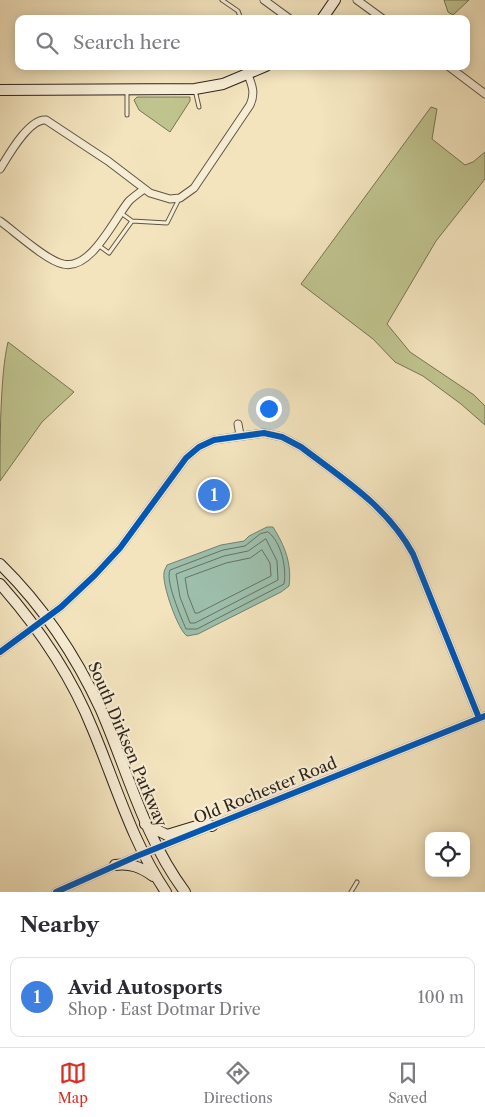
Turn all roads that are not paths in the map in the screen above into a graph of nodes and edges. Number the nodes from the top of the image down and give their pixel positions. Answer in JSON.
{"nodes":[{"id":1,"x":222,"y":0,"type":"edge"},
{"id":2,"x":264,"y":0,"type":"edge"},
{"id":3,"x":335,"y":0,"type":"edge"},
{"id":4,"x":357,"y":0,"type":"edge"},
{"id":5,"x":240,"y":15,"type":"edge"},
{"id":6,"x":285,"y":15,"type":"edge"},
{"id":7,"x":325,"y":15,"type":"edge"},
{"id":8,"x":378,"y":15,"type":"edge"},
{"id":9,"x":259,"y":70,"type":"edge"},
{"id":10,"x":453,"y":70,"type":"edge"},
{"id":11,"x":248,"y":76,"type":"junction"},
{"id":12,"x":195,"y":89,"type":"junction"},
{"id":13,"x":0,"y":90,"type":"edge"},
{"id":14,"x":127,"y":90,"type":"junction"},
{"id":15,"x":485,"y":94,"type":"edge"},
{"id":16,"x":199,"y":107,"type":"dead end"},
{"id":17,"x":127,"y":116,"type":"dead end"},
{"id":18,"x":0,"y":169,"type":"edge"},
{"id":19,"x":144,"y":189,"type":"junction"},
{"id":20,"x":180,"y":198,"type":"junction"},
{"id":21,"x":120,"y":213,"type":"junction"},
{"id":22,"x":0,"y":221,"type":"edge"},
{"id":23,"x":132,"y":221,"type":"junction"},
{"id":24,"x":98,"y":245,"type":"junction"},
{"id":25,"x":238,"y":424,"type":"dead end"},
{"id":26,"x":240,"y":435,"type":"junction"},
{"id":27,"x":0,"y":564,"type":"edge"},
{"id":28,"x":0,"y":584,"type":"edge"},
{"id":29,"x":47,"y":618,"type":"junction"},
{"id":30,"x":36,"y":626,"type":"junction"},
{"id":31,"x":0,"y":652,"type":"edge"},
{"id":32,"x":482,"y":717,"type":"edge"},
{"id":33,"x":145,"y":824,"type":"junction"},
{"id":34,"x":212,"y":826,"type":"junction"},
{"id":35,"x":156,"y":848,"type":"junction"},
{"id":36,"x":143,"y":854,"type":"junction"},
{"id":37,"x":115,"y":865,"type":"junction"},
{"id":38,"x":158,"y":880,"type":"junction"},
{"id":39,"x":357,"y":882,"type":"dead end"},
{"id":40,"x":56,"y":892,"type":"edge"},
{"id":41,"x":166,"y":892,"type":"edge"},
{"id":42,"x":185,"y":892,"type":"edge"},
{"id":43,"x":351,"y":892,"type":"edge"}],
"edges":[{"from":1,"to":5,"type":"lane"},
{"from":2,"to":6,"type":"street"},
{"from":3,"to":7,"type":"main road"},
{"from":4,"to":8,"type":"street"},
{"from":9,"to":11,"type":"main road"},
{"from":10,"to":15,"type":"street"},
{"from":11,"to":12,"type":"main road"},
{"from":11,"to":20,"type":"street"},
{"from":12,"to":14,"type":"main road"},
{"from":12,"to":16,"type":"lane"},
{"from":13,"to":14,"type":"main road"},
{"from":14,"to":17,"type":"lane"},
{"from":18,"to":19,"type":"street"},
{"from":19,"to":20,"type":"street"},
{"from":19,"to":21,"type":"street"},
{"from":20,"to":23,"type":"lane"},
{"from":21,"to":23,"type":"lane"},
{"from":21,"to":24,"type":"street"},
{"from":22,"to":24,"type":"street"},
{"from":23,"to":24,"type":"lane"},
{"from":25,"to":26,"type":"street"},
{"from":26,"to":29,"type":"street"},
{"from":26,"to":32,"type":"street"},
{"from":27,"to":29,"type":"main road","name":"South Dirksen Parkway"},
{"from":28,"to":30,"type":"main road","name":"South Dirksen Parkway"},
{"from":29,"to":30,"type":"street"},
{"from":29,"to":33,"type":"main road","name":"South Dirksen Parkway"},
{"from":30,"to":31,"type":"street"},
{"from":30,"to":36,"type":"main road","name":"South Dirksen Parkway"},
{"from":32,"to":34,"type":"street","name":"Old Rochester Road"},
{"from":33,"to":34,"type":"main road"},
{"from":33,"to":35,"type":"main road","name":"South Dirksen Parkway"},
{"from":34,"to":35,"type":"street","name":"Old Rochester Road"},
{"from":35,"to":36,"type":"street","name":"Old Rochester Road"},
{"from":35,"to":42,"type":"main road","name":"South Dirksen Parkway"},
{"from":36,"to":37,"type":"street","name":"Old Rochester Road"},
{"from":36,"to":38,"type":"main road","name":"South Dirksen Parkway"},
{"from":37,"to":38,"type":"main road"},
{"from":37,"to":40,"type":"street","name":"Old Rochester Road"},
{"from":38,"to":41,"type":"main road","name":"South Dirksen Parkway"},
{"from":39,"to":43,"type":"lane"}]}
